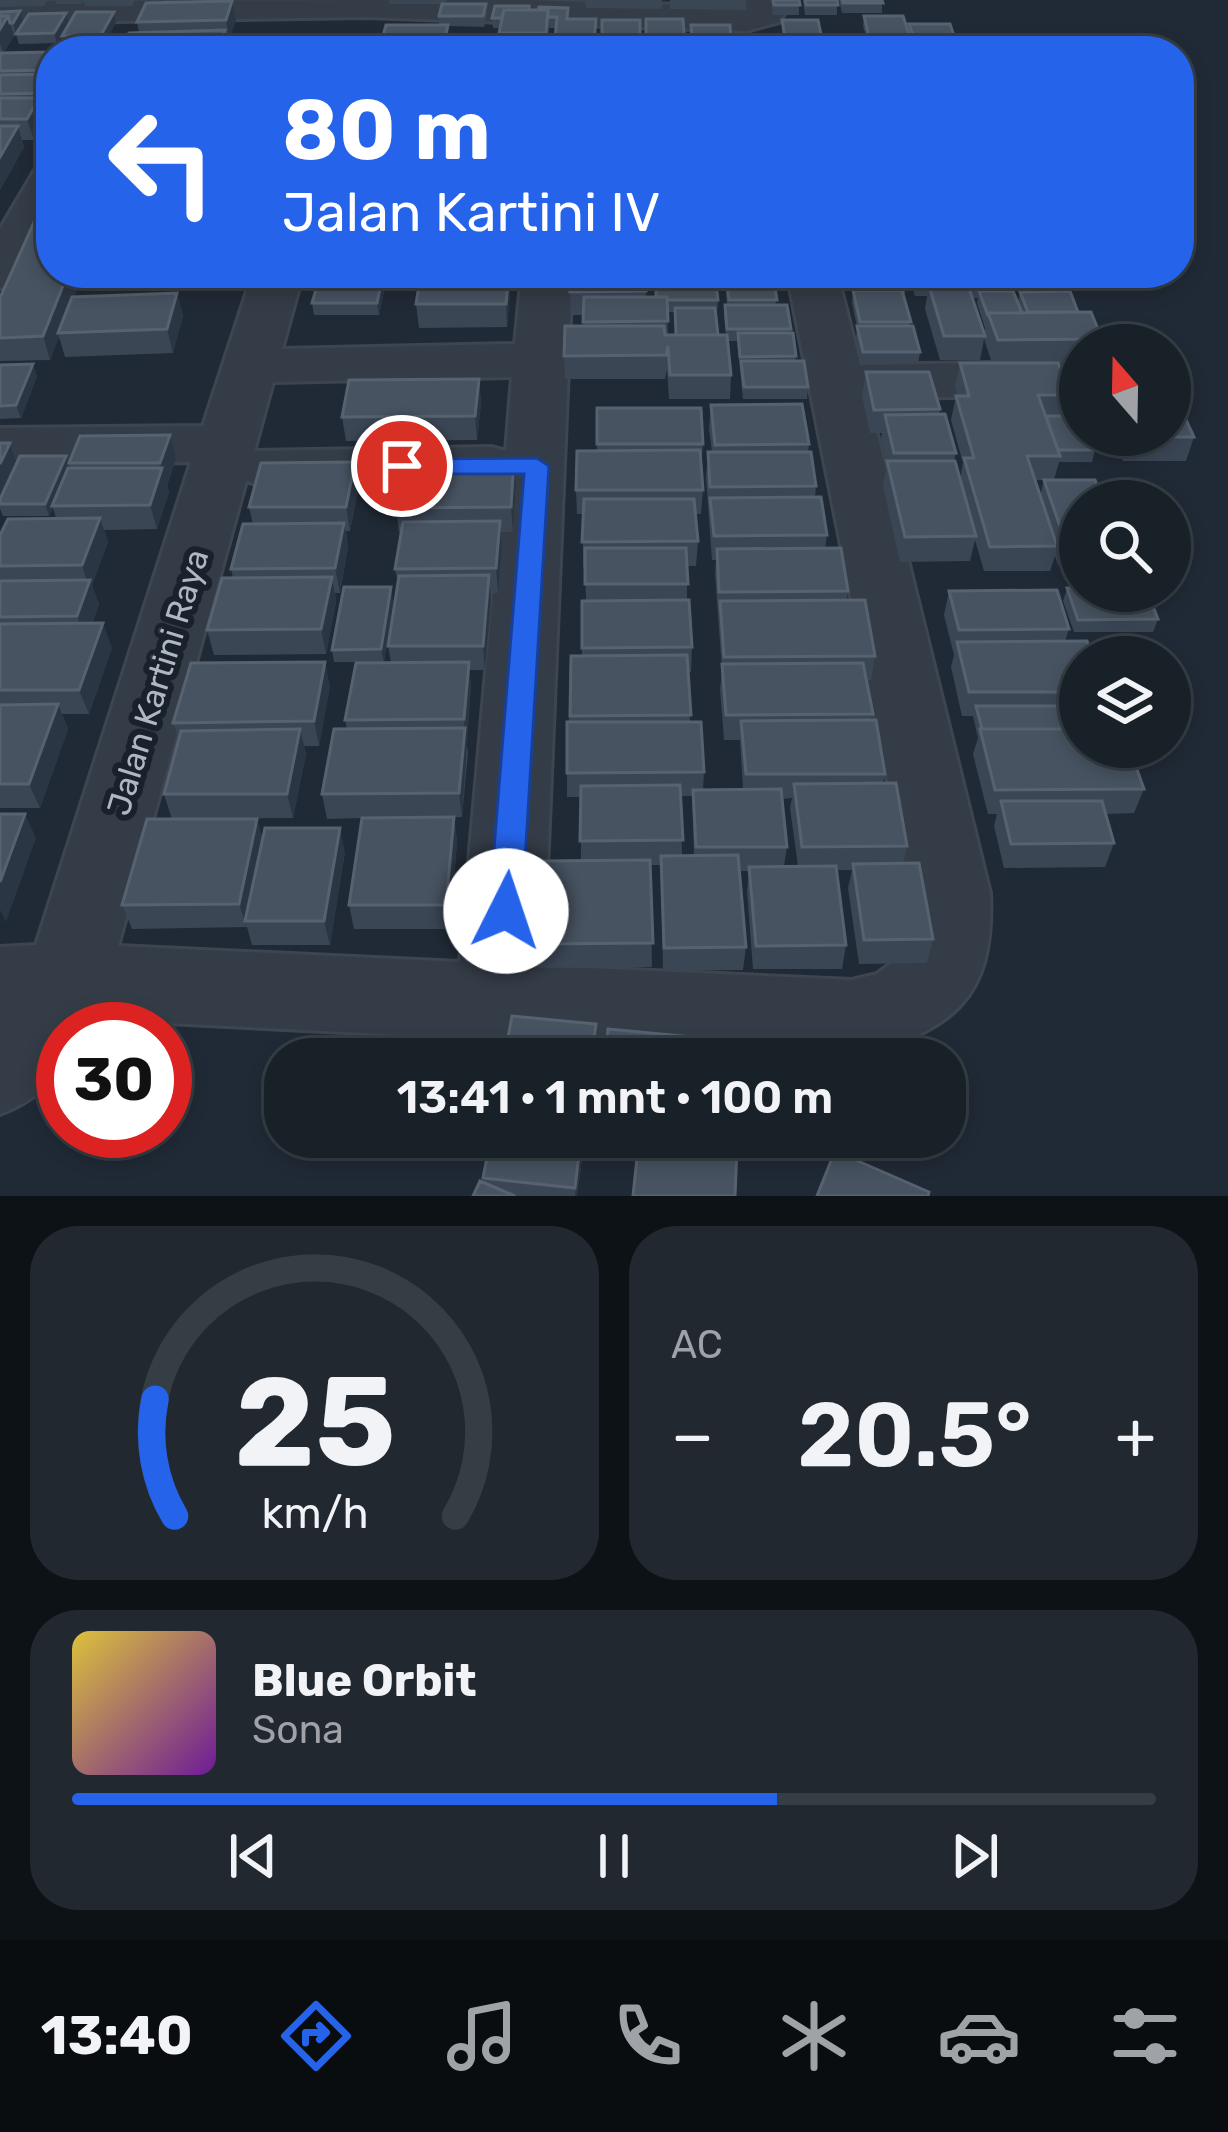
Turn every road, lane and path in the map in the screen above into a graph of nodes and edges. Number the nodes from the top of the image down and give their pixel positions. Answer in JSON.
{"nodes":[{"id":1,"x":763,"y":0,"type":"edge"},
{"id":2,"x":368,"y":3,"type":"edge"},
{"id":3,"x":152,"y":6,"type":"edge"},
{"id":4,"x":572,"y":6,"type":"edge"},
{"id":5,"x":0,"y":12,"type":"edge"},
{"id":6,"x":134,"y":36,"type":"edge"},
{"id":7,"x":357,"y":36,"type":"edge"},
{"id":8,"x":36,"y":193,"type":"edge"},
{"id":9,"x":0,"y":273,"type":"edge"},
{"id":10,"x":274,"y":288,"type":"edge"},
{"id":11,"x":548,"y":288,"type":"edge"},
{"id":12,"x":814,"y":288,"type":"edge"},
{"id":13,"x":251,"y":366,"type":"junction"},
{"id":14,"x":1046,"y":379,"type":"edge"},
{"id":15,"x":827,"y":405,"type":"junction"},
{"id":16,"x":552,"y":414,"type":"junction"},
{"id":17,"x":0,"y":446,"type":"edge"},
{"id":18,"x":226,"y":456,"type":"junction"},
{"id":19,"x":33,"y":983,"type":"edge"},
{"id":20,"x":499,"y":1000,"type":"junction"},
{"id":21,"x":0,"y":1073,"type":"edge"}],
"edges":[{"from":1,"to":4,"type":"street"},
{"from":2,"to":3,"type":"street"},
{"from":2,"to":4,"type":"street"},
{"from":2,"to":7,"type":"street"},
{"from":3,"to":5,"type":"street"},
{"from":3,"to":6,"type":"street"},
{"from":8,"to":9,"type":"street"},
{"from":10,"to":13,"type":"street","name":"Jalan Kartini Raya"},
{"from":11,"to":16,"type":"street"},
{"from":12,"to":15,"type":"street"},
{"from":13,"to":16,"type":"street"},
{"from":13,"to":18,"type":"street","name":"Jalan Kartini Raya"},
{"from":14,"to":15,"type":"street"},
{"from":15,"to":20,"type":"street"},
{"from":16,"to":18,"type":"street"},
{"from":16,"to":20,"type":"street"},
{"from":17,"to":18,"type":"street"},
{"from":18,"to":19,"type":"street","name":"Jalan Kartini Raya"},
{"from":19,"to":20,"type":"street"},
{"from":19,"to":21,"type":"street","name":"Jalan Kartini Raya"}]}
